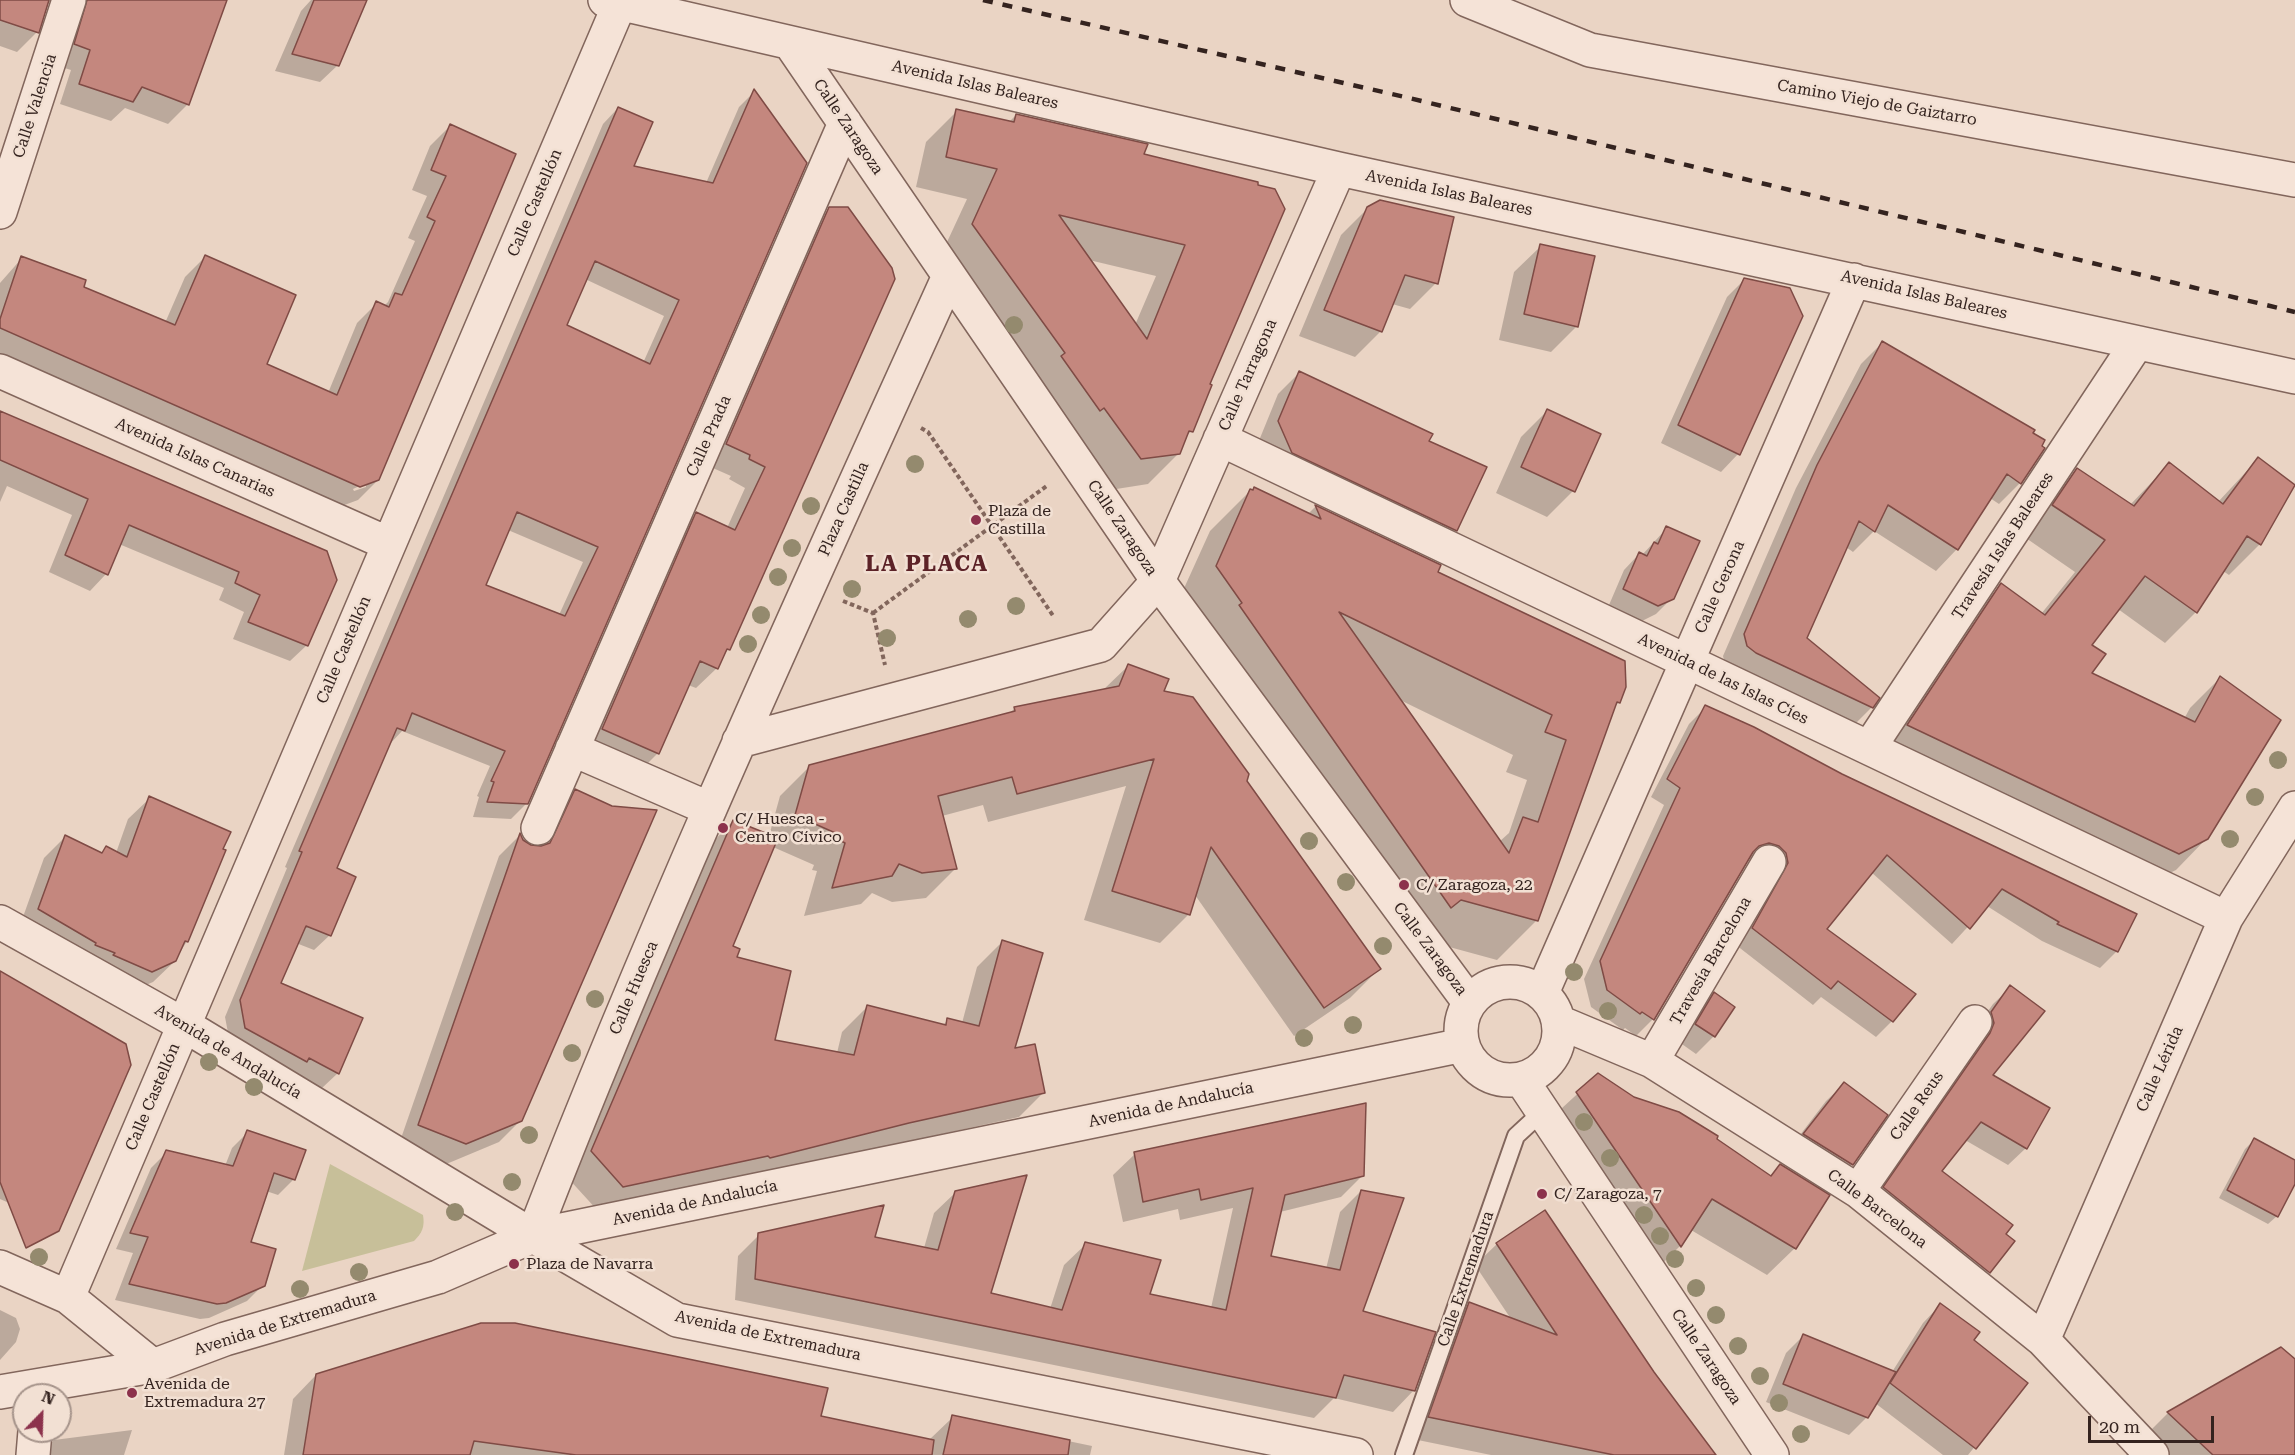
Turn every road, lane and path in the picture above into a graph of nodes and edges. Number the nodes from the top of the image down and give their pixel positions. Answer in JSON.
{"nodes":[{"id":1,"x":69,"y":0,"type":"edge"},
{"id":2,"x":1467,"y":0,"type":"edge"},
{"id":3,"x":613,"y":2,"type":"edge"},
{"id":4,"x":790,"y":43,"type":"junction"},
{"id":5,"x":845,"y":123,"type":"junction"},
{"id":6,"x":1339,"y":169,"type":"junction"},
{"id":7,"x":2295,"y":180,"type":"edge"},
{"id":8,"x":0,"y":212,"type":"edge"},
{"id":9,"x":949,"y":276,"type":"junction"},
{"id":10,"x":1854,"y":280,"type":"junction"},
{"id":11,"x":2137,"y":343,"type":"junction"},
{"id":12,"x":0,"y":371,"type":"edge"},
{"id":13,"x":2295,"y":377,"type":"edge"},
{"id":14,"x":887,"y":414,"type":"junction"},
{"id":15,"x":1220,"y":439,"type":"junction"},
{"id":16,"x":1077,"y":464,"type":"junction"},
{"id":17,"x":993,"y":525,"type":"junction"},
{"id":18,"x":389,"y":544,"type":"junction"},
{"id":19,"x":1158,"y":581,"type":"junction"},
{"id":20,"x":809,"y":586,"type":"junction"},
{"id":21,"x":873,"y":613,"type":"junction"},
{"id":22,"x":1064,"y":654,"type":"junction"},
{"id":23,"x":1687,"y":661,"type":"junction"},
{"id":24,"x":893,"y":699,"type":"junction"},
{"id":25,"x":739,"y":741,"type":"junction"},
{"id":26,"x":1869,"y":748,"type":"junction"},
{"id":27,"x":572,"y":749,"type":"junction"},
{"id":28,"x":2295,"y":808,"type":"edge"},
{"id":29,"x":710,"y":809,"type":"junction"},
{"id":30,"x":538,"y":828,"type":"dead end"},
{"id":31,"x":1769,"y":862,"type":"dead end"},
{"id":32,"x":2226,"y":918,"type":"junction"},
{"id":33,"x":0,"y":922,"type":"edge"},
{"id":34,"x":1542,"y":993,"type":"junction"},
{"id":35,"x":1469,"y":1002,"type":"junction"},
{"id":36,"x":1559,"y":1022,"type":"junction"},
{"id":37,"x":1976,"y":1022,"type":"dead end"},
{"id":38,"x":184,"y":1024,"type":"junction"},
{"id":39,"x":1463,"y":1045,"type":"junction"},
{"id":40,"x":1652,"y":1061,"type":"junction"},
{"id":41,"x":1521,"y":1079,"type":"junction"},
{"id":42,"x":1542,"y":1112,"type":"junction"},
{"id":43,"x":1858,"y":1191,"type":"junction"},
{"id":44,"x":533,"y":1236,"type":"junction"},
{"id":45,"x":0,"y":1267,"type":"edge"},
{"id":46,"x":68,"y":1297,"type":"junction"},
{"id":47,"x":2043,"y":1340,"type":"junction"},
{"id":48,"x":153,"y":1366,"type":"junction"},
{"id":49,"x":71,"y":1383,"type":"edge"},
{"id":50,"x":1356,"y":1455,"type":"edge"},
{"id":51,"x":1404,"y":1455,"type":"edge"},
{"id":52,"x":1772,"y":1455,"type":"edge"},
{"id":53,"x":2152,"y":1455,"type":"edge"}],
"edges":[{"from":1,"to":8,"type":"street","name":"Calle Valencia"},
{"from":2,"to":7,"type":"street","name":"Camino Viejo de Gaiztarro"},
{"from":3,"to":4,"type":"street","name":"Avenida Islas Baleares"},
{"from":3,"to":18,"type":"street","name":"Calle Castellón"},
{"from":4,"to":5,"type":"street","name":"Calle Zaragoza"},
{"from":4,"to":6,"type":"street","name":"Avenida Islas Baleares"},
{"from":5,"to":9,"type":"street","name":"Calle Zaragoza"},
{"from":5,"to":27,"type":"street","name":"Calle Prada"},
{"from":6,"to":10,"type":"street","name":"Avenida Islas Baleares"},
{"from":6,"to":15,"type":"street","name":"Calle Tarragona"},
{"from":9,"to":14,"type":"street","name":"Plaza Castilla"},
{"from":9,"to":16,"type":"street","name":"Calle Zaragoza"},
{"from":10,"to":11,"type":"street","name":"Avenida Islas Baleares"},
{"from":10,"to":23,"type":"street","name":"Calle Gerona"},
{"from":11,"to":13,"type":"street","name":"Avenida Islas Baleares"},
{"from":11,"to":26,"type":"street","name":"Travesía Islas Baleares"},
{"from":12,"to":18,"type":"street","name":"Avenida Islas Canarias"},
{"from":14,"to":17,"type":"path"},
{"from":14,"to":20,"type":"street","name":"Plaza Castilla"},
{"from":15,"to":19,"type":"street","name":"Calle Tarragona"},
{"from":15,"to":23,"type":"street","name":"Avenida de las Islas Cíes"},
{"from":16,"to":17,"type":"path"},
{"from":16,"to":19,"type":"street","name":"Calle Zaragoza"},
{"from":17,"to":21,"type":"path"},
{"from":17,"to":22,"type":"path"},
{"from":18,"to":38,"type":"street","name":"Calle Castellón"},
{"from":19,"to":22,"type":"street"},
{"from":19,"to":35,"type":"street","name":"Calle Zaragoza"},
{"from":20,"to":21,"type":"path"},
{"from":20,"to":25,"type":"street","name":"Plaza Castilla"},
{"from":21,"to":24,"type":"path"},
{"from":22,"to":24,"type":"street"},
{"from":23,"to":26,"type":"street","name":"Avenida de las Islas Cíes"},
{"from":23,"to":34,"type":"street","name":"Calle Gerona"},
{"from":24,"to":25,"type":"street"},
{"from":25,"to":29,"type":"street","name":"Calle Huesca"},
{"from":26,"to":32,"type":"street","name":"Avenida de las Islas Cíes"},
{"from":27,"to":29,"type":"street"},
{"from":27,"to":30,"type":"street","name":"Calle Prada"},
{"from":28,"to":32,"type":"street","name":"Calle Lérida"},
{"from":29,"to":44,"type":"street","name":"Calle Huesca"},
{"from":31,"to":40,"type":"street","name":"Travesía Barcelona"},
{"from":32,"to":47,"type":"street","name":"Calle Lérida"},
{"from":33,"to":38,"type":"street","name":"Avenida de Andalucía"},
{"from":34,"to":35,"type":"street"},
{"from":34,"to":36,"type":"street"},
{"from":35,"to":39,"type":"street"},
{"from":36,"to":40,"type":"street","name":"Calle Barcelona"},
{"from":36,"to":41,"type":"street"},
{"from":37,"to":43,"type":"street","name":"Calle Reus"},
{"from":38,"to":44,"type":"street","name":"Avenida de Andalucía"},
{"from":38,"to":46,"type":"street","name":"Calle Castellón"},
{"from":39,"to":41,"type":"street"},
{"from":39,"to":44,"type":"street","name":"Avenida de Andalucía"},
{"from":40,"to":43,"type":"street","name":"Calle Barcelona"},
{"from":41,"to":42,"type":"street","name":"Calle Zaragoza"},
{"from":42,"to":51,"type":"lane","name":"Calle Extremadura"},
{"from":42,"to":52,"type":"street","name":"Calle Zaragoza"},
{"from":43,"to":47,"type":"street","name":"Calle Barcelona"},
{"from":44,"to":48,"type":"street","name":"Avenida de Extremadura"},
{"from":44,"to":50,"type":"street","name":"Avenida de Extremadura"},
{"from":45,"to":46,"type":"street"},
{"from":46,"to":48,"type":"street"},
{"from":47,"to":53,"type":"street","name":"Calle Barcelona"},
{"from":48,"to":49,"type":"street","name":"Avenida de Extremadura"}]}
